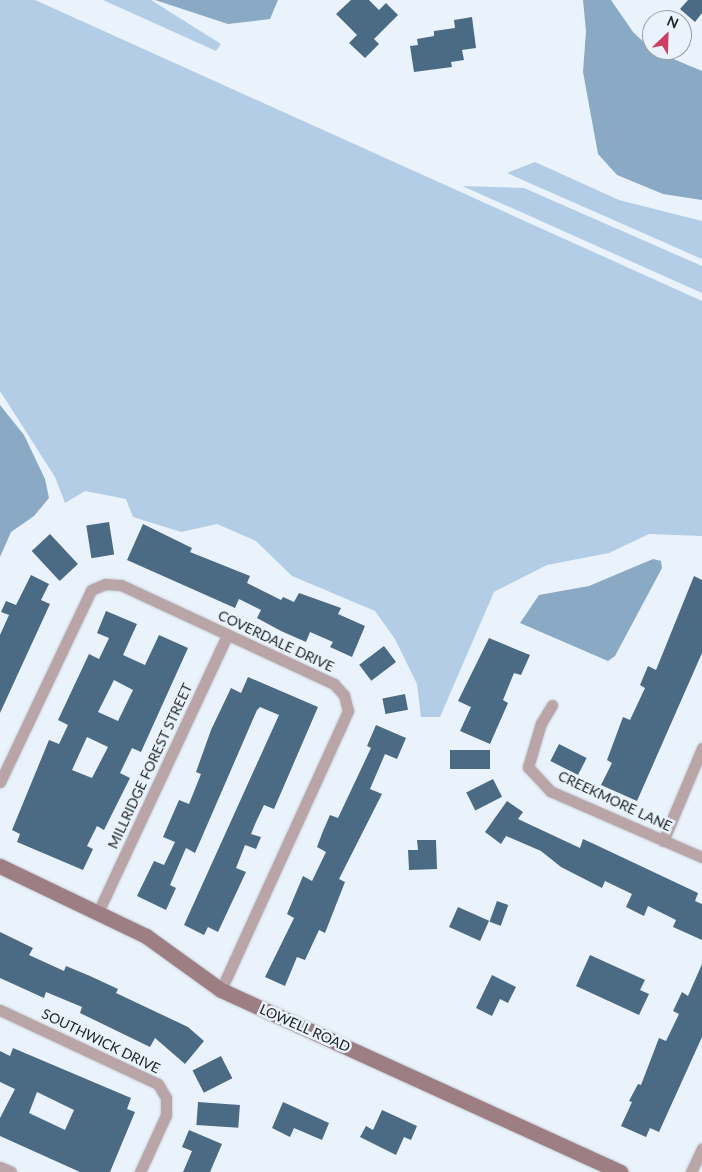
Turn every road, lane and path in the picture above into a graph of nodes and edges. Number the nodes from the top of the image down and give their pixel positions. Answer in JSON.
{"nodes":[{"id":1,"x":227,"y":635,"type":"junction"},
{"id":2,"x":552,"y":705,"type":"dead end"},
{"id":3,"x":702,"y":748,"type":"edge"},
{"id":4,"x":0,"y":782,"type":"edge"},
{"id":5,"x":663,"y":840,"type":"junction"},
{"id":6,"x":702,"y":857,"type":"edge"},
{"id":7,"x":0,"y":866,"type":"edge"},
{"id":8,"x":99,"y":910,"type":"junction"},
{"id":9,"x":221,"y":990,"type":"junction"},
{"id":10,"x":0,"y":1010,"type":"edge"},
{"id":11,"x":702,"y":1148,"type":"edge"},
{"id":12,"x":593,"y":1166,"type":"edge"},
{"id":13,"x":0,"y":1167,"type":"edge"},
{"id":14,"x":11,"y":1172,"type":"edge"},
{"id":15,"x":140,"y":1172,"type":"edge"},
{"id":16,"x":620,"y":1172,"type":"edge"},
{"id":17,"x":692,"y":1172,"type":"edge"}],
"edges":[{"from":1,"to":4,"type":"street","name":"COVERDALE DRIVE"},
{"from":1,"to":8,"type":"street","name":"MILLRIDGE FOREST STREET"},
{"from":1,"to":9,"type":"street","name":"COVERDALE DRIVE"},
{"from":2,"to":5,"type":"street","name":"CREEKMORE LANE"},
{"from":3,"to":5,"type":"street"},
{"from":5,"to":6,"type":"street","name":"CREEKMORE LANE"},
{"from":7,"to":8,"type":"street","name":"LOWELL ROAD"},
{"from":8,"to":9,"type":"street","name":"LOWELL ROAD"},
{"from":9,"to":12,"type":"street","name":"LOWELL ROAD"},
{"from":10,"to":15,"type":"street","name":"SOUTHWICK DRIVE"},
{"from":11,"to":17,"type":"street"},
{"from":12,"to":16,"type":"street","name":"LOWELL ROAD"},
{"from":13,"to":14,"type":"street"}]}
